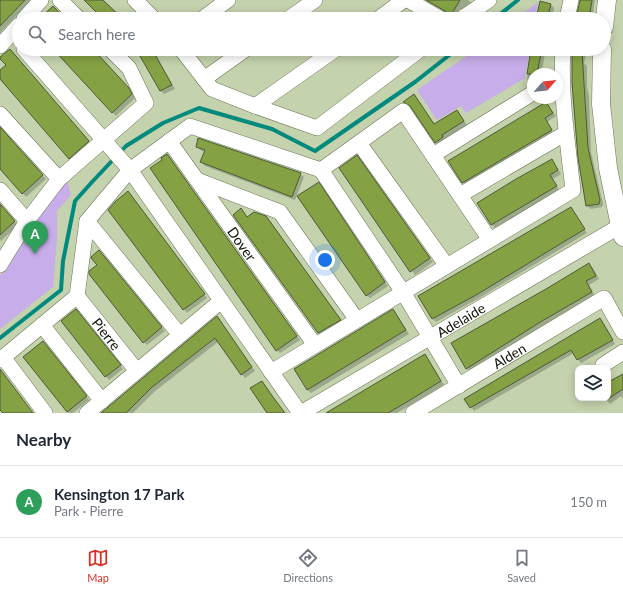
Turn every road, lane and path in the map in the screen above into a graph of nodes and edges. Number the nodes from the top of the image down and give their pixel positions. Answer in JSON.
{"nodes":[{"id":1,"x":41,"y":0,"type":"edge"},
{"id":2,"x":60,"y":0,"type":"edge"},
{"id":3,"x":228,"y":0,"type":"edge"},
{"id":4,"x":315,"y":0,"type":"edge"},
{"id":5,"x":404,"y":0,"type":"edge"},
{"id":6,"x":408,"y":0,"type":"edge"},
{"id":7,"x":489,"y":0,"type":"edge"},
{"id":8,"x":571,"y":0,"type":"edge"},
{"id":9,"x":607,"y":0,"type":"edge"},
{"id":10,"x":138,"y":1,"type":"edge"},
{"id":11,"x":30,"y":12,"type":"edge"},
{"id":12,"x":73,"y":12,"type":"edge"},
{"id":13,"x":148,"y":12,"type":"edge"},
{"id":14,"x":212,"y":12,"type":"edge"},
{"id":15,"x":298,"y":12,"type":"edge"},
{"id":16,"x":388,"y":12,"type":"edge"},
{"id":17,"x":429,"y":12,"type":"edge"},
{"id":18,"x":471,"y":12,"type":"edge"},
{"id":19,"x":568,"y":12,"type":"edge"},
{"id":20,"x":606,"y":12,"type":"edge"},
{"id":21,"x":12,"y":37,"type":"edge"},
{"id":22,"x":0,"y":46,"type":"edge"},
{"id":23,"x":30,"y":56,"type":"edge"},
{"id":24,"x":117,"y":56,"type":"edge"},
{"id":25,"x":186,"y":56,"type":"edge"},
{"id":26,"x":236,"y":56,"type":"edge"},
{"id":27,"x":326,"y":56,"type":"edge"},
{"id":28,"x":412,"y":56,"type":"edge"},
{"id":29,"x":562,"y":56,"type":"edge"},
{"id":30,"x":602,"y":56,"type":"edge"},
{"id":31,"x":561,"y":68,"type":"edge"},
{"id":32,"x":204,"y":79,"type":"junction"},
{"id":33,"x":527,"y":97,"type":"edge"},
{"id":34,"x":563,"y":104,"type":"edge"},
{"id":35,"x":255,"y":106,"type":"junction"},
{"id":36,"x":0,"y":114,"type":"edge"},
{"id":37,"x":566,"y":133,"type":"junction"},
{"id":38,"x":169,"y":141,"type":"junction"},
{"id":39,"x":107,"y":142,"type":"junction"},
{"id":40,"x":359,"y":143,"type":"junction"},
{"id":41,"x":433,"y":154,"type":"junction"},
{"id":42,"x":127,"y":167,"type":"junction"},
{"id":43,"x":321,"y":170,"type":"junction"},
{"id":44,"x":58,"y":179,"type":"junction"},
{"id":45,"x":197,"y":180,"type":"junction"},
{"id":46,"x":0,"y":190,"type":"edge"},
{"id":47,"x":460,"y":195,"type":"junction"},
{"id":48,"x":27,"y":221,"type":"junction"},
{"id":49,"x":87,"y":221,"type":"junction"},
{"id":50,"x":621,"y":232,"type":"edge"},
{"id":51,"x":490,"y":240,"type":"junction"},
{"id":52,"x":0,"y":265,"type":"edge"},
{"id":53,"x":447,"y":266,"type":"junction"},
{"id":54,"x":403,"y":292,"type":"junction"},
{"id":55,"x":77,"y":296,"type":"junction"},
{"id":56,"x":221,"y":301,"type":"junction"},
{"id":57,"x":357,"y":320,"type":"junction"},
{"id":58,"x":42,"y":325,"type":"junction"},
{"id":59,"x":623,"y":332,"type":"edge"},
{"id":60,"x":180,"y":335,"type":"junction"},
{"id":61,"x":430,"y":337,"type":"junction"},
{"id":62,"x":315,"y":345,"type":"junction"},
{"id":63,"x":623,"y":352,"type":"edge"},
{"id":64,"x":2,"y":359,"type":"edge"},
{"id":65,"x":603,"y":365,"type":"dead end"},
{"id":66,"x":137,"y":371,"type":"junction"},
{"id":67,"x":271,"y":372,"type":"junction"},
{"id":68,"x":459,"y":386,"type":"junction"},
{"id":69,"x":102,"y":401,"type":"junction"},
{"id":70,"x":46,"y":413,"type":"edge"},
{"id":71,"x":87,"y":413,"type":"edge"},
{"id":72,"x":300,"y":413,"type":"edge"},
{"id":73,"x":413,"y":413,"type":"edge"}],
"edges":[{"from":1,"to":11,"type":"street"},
{"from":2,"to":12,"type":"street"},
{"from":3,"to":14,"type":"street"},
{"from":4,"to":15,"type":"street"},
{"from":5,"to":16,"type":"street"},
{"from":6,"to":17,"type":"street"},
{"from":7,"to":18,"type":"street"},
{"from":8,"to":19,"type":"street"},
{"from":9,"to":20,"type":"street"},
{"from":10,"to":13,"type":"street"},
{"from":21,"to":22,"type":"street"},
{"from":23,"to":39,"type":"street"},
{"from":24,"to":39,"type":"street"},
{"from":25,"to":32,"type":"street"},
{"from":26,"to":32,"type":"street"},
{"from":27,"to":35,"type":"street"},
{"from":28,"to":35,"type":"street"},
{"from":29,"to":31,"type":"street"},
{"from":30,"to":50,"type":"street"},
{"from":32,"to":35,"type":"street"},
{"from":33,"to":41,"type":"street"},
{"from":34,"to":37,"type":"street"},
{"from":36,"to":44,"type":"street"},
{"from":37,"to":47,"type":"street"},
{"from":37,"to":51,"type":"street"},
{"from":38,"to":42,"type":"street"},
{"from":38,"to":43,"type":"street"},
{"from":38,"to":45,"type":"street","name":"Dover"},
{"from":39,"to":42,"type":"street"},
{"from":39,"to":44,"type":"street"},
{"from":40,"to":41,"type":"street"},
{"from":40,"to":43,"type":"street"},
{"from":40,"to":53,"type":"street"},
{"from":41,"to":47,"type":"street"},
{"from":42,"to":49,"type":"street"},
{"from":42,"to":56,"type":"street"},
{"from":43,"to":54,"type":"street"},
{"from":44,"to":48,"type":"street"},
{"from":45,"to":57,"type":"street"},
{"from":45,"to":62,"type":"street","name":"Dover"},
{"from":46,"to":48,"type":"street"},
{"from":47,"to":51,"type":"street"},
{"from":48,"to":52,"type":"street"},
{"from":49,"to":55,"type":"street"},
{"from":49,"to":60,"type":"street"},
{"from":50,"to":61,"type":"street","name":"Adelaide"},
{"from":51,"to":53,"type":"street"},
{"from":53,"to":54,"type":"street"},
{"from":54,"to":57,"type":"street"},
{"from":54,"to":61,"type":"street"},
{"from":55,"to":58,"type":"street"},
{"from":55,"to":66,"type":"street","name":"Pierre"},
{"from":56,"to":60,"type":"street"},
{"from":56,"to":67,"type":"street"},
{"from":57,"to":62,"type":"street"},
{"from":58,"to":64,"type":"street"},
{"from":58,"to":69,"type":"street"},
{"from":59,"to":68,"type":"street","name":"Alden"},
{"from":60,"to":66,"type":"street"},
{"from":61,"to":68,"type":"street"},
{"from":61,"to":72,"type":"street","name":"Adelaide"},
{"from":62,"to":67,"type":"street"},
{"from":63,"to":65,"type":"street"},
{"from":64,"to":70,"type":"street"},
{"from":66,"to":69,"type":"street"},
{"from":67,"to":72,"type":"street"},
{"from":68,"to":73,"type":"street","name":"Alden"},
{"from":69,"to":71,"type":"street"}]}
